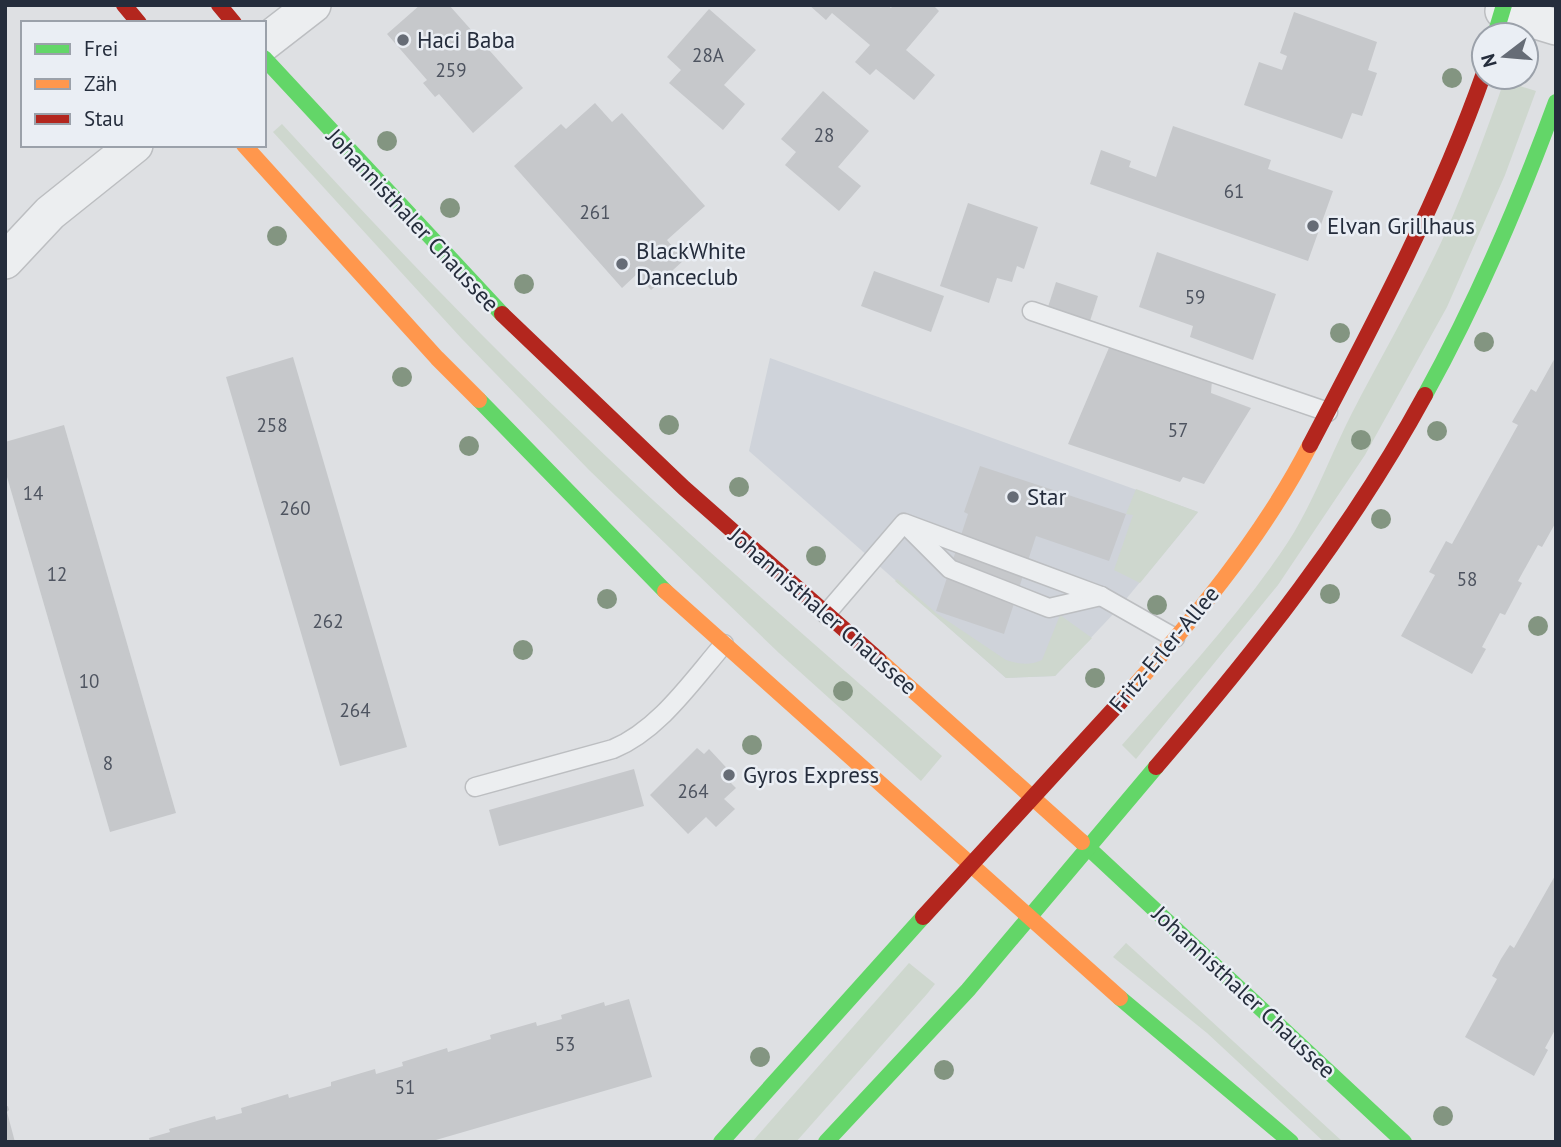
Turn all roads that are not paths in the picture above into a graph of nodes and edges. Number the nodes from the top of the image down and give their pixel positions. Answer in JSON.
{"nodes":[{"id":1,"x":124,"y":5,"type":"edge"},
{"id":2,"x":219,"y":5,"type":"edge"},
{"id":3,"x":313,"y":5,"type":"edge"},
{"id":4,"x":1501,"y":17,"type":"edge"},
{"id":5,"x":137,"y":21,"type":"edge"},
{"id":6,"x":232,"y":21,"type":"edge"},
{"id":7,"x":1556,"y":27,"type":"edge"},
{"id":8,"x":266,"y":41,"type":"edge"},
{"id":9,"x":266,"y":60,"type":"edge"},
{"id":10,"x":1477,"y":91,"type":"edge"},
{"id":11,"x":1556,"y":102,"type":"edge"},
{"id":12,"x":132,"y":147,"type":"edge"},
{"id":13,"x":246,"y":147,"type":"edge"},
{"id":14,"x":5,"y":261,"type":"edge"},
{"id":15,"x":1032,"y":311,"type":"dead end"},
{"id":16,"x":1328,"y":412,"type":"junction"},
{"id":17,"x":904,"y":523,"type":"junction"},
{"id":18,"x":1101,"y":596,"type":"junction"},
{"id":19,"x":826,"y":614,"type":"junction"},
{"id":20,"x":1175,"y":638,"type":"junction"},
{"id":21,"x":724,"y":645,"type":"junction"},
{"id":22,"x":474,"y":788,"type":"dead end"},
{"id":23,"x":1033,"y":798,"type":"junction"},
{"id":24,"x":1088,"y":848,"type":"junction"},
{"id":25,"x":971,"y":866,"type":"junction"},
{"id":26,"x":1028,"y":918,"type":"junction"},
{"id":27,"x":721,"y":1142,"type":"edge"},
{"id":28,"x":826,"y":1142,"type":"edge"},
{"id":29,"x":1290,"y":1142,"type":"edge"},
{"id":30,"x":1404,"y":1142,"type":"edge"}],
"edges":[{"from":1,"to":5,"type":"main road"},
{"from":2,"to":6,"type":"main road"},
{"from":3,"to":8,"type":"street"},
{"from":4,"to":7,"type":"street"},
{"from":9,"to":19,"type":"main road","name":"Johannisthaler Chaussee"},
{"from":10,"to":16,"type":"main road","name":"Fritz-Erler-Allee"},
{"from":11,"to":24,"type":"main road"},
{"from":12,"to":14,"type":"street"},
{"from":13,"to":21,"type":"main road"},
{"from":15,"to":16,"type":"lane"},
{"from":16,"to":20,"type":"main road","name":"Fritz-Erler-Allee"},
{"from":17,"to":18,"type":"lane"},
{"from":17,"to":18,"type":"lane"},
{"from":17,"to":19,"type":"lane"},
{"from":18,"to":20,"type":"lane"},
{"from":19,"to":23,"type":"main road","name":"Johannisthaler Chaussee"},
{"from":20,"to":23,"type":"main road","name":"Fritz-Erler-Allee"},
{"from":21,"to":22,"type":"lane"},
{"from":21,"to":25,"type":"main road"},
{"from":23,"to":24,"type":"main road","name":"Johannisthaler Chaussee"},
{"from":23,"to":25,"type":"main road","name":"Fritz-Erler-Allee"},
{"from":24,"to":26,"type":"main road"},
{"from":24,"to":30,"type":"main road","name":"Johannisthaler Chaussee"},
{"from":25,"to":26,"type":"main road"},
{"from":25,"to":27,"type":"main road","name":"Fritz-Erler-Allee"},
{"from":26,"to":28,"type":"main road"},
{"from":26,"to":29,"type":"main road"}]}
